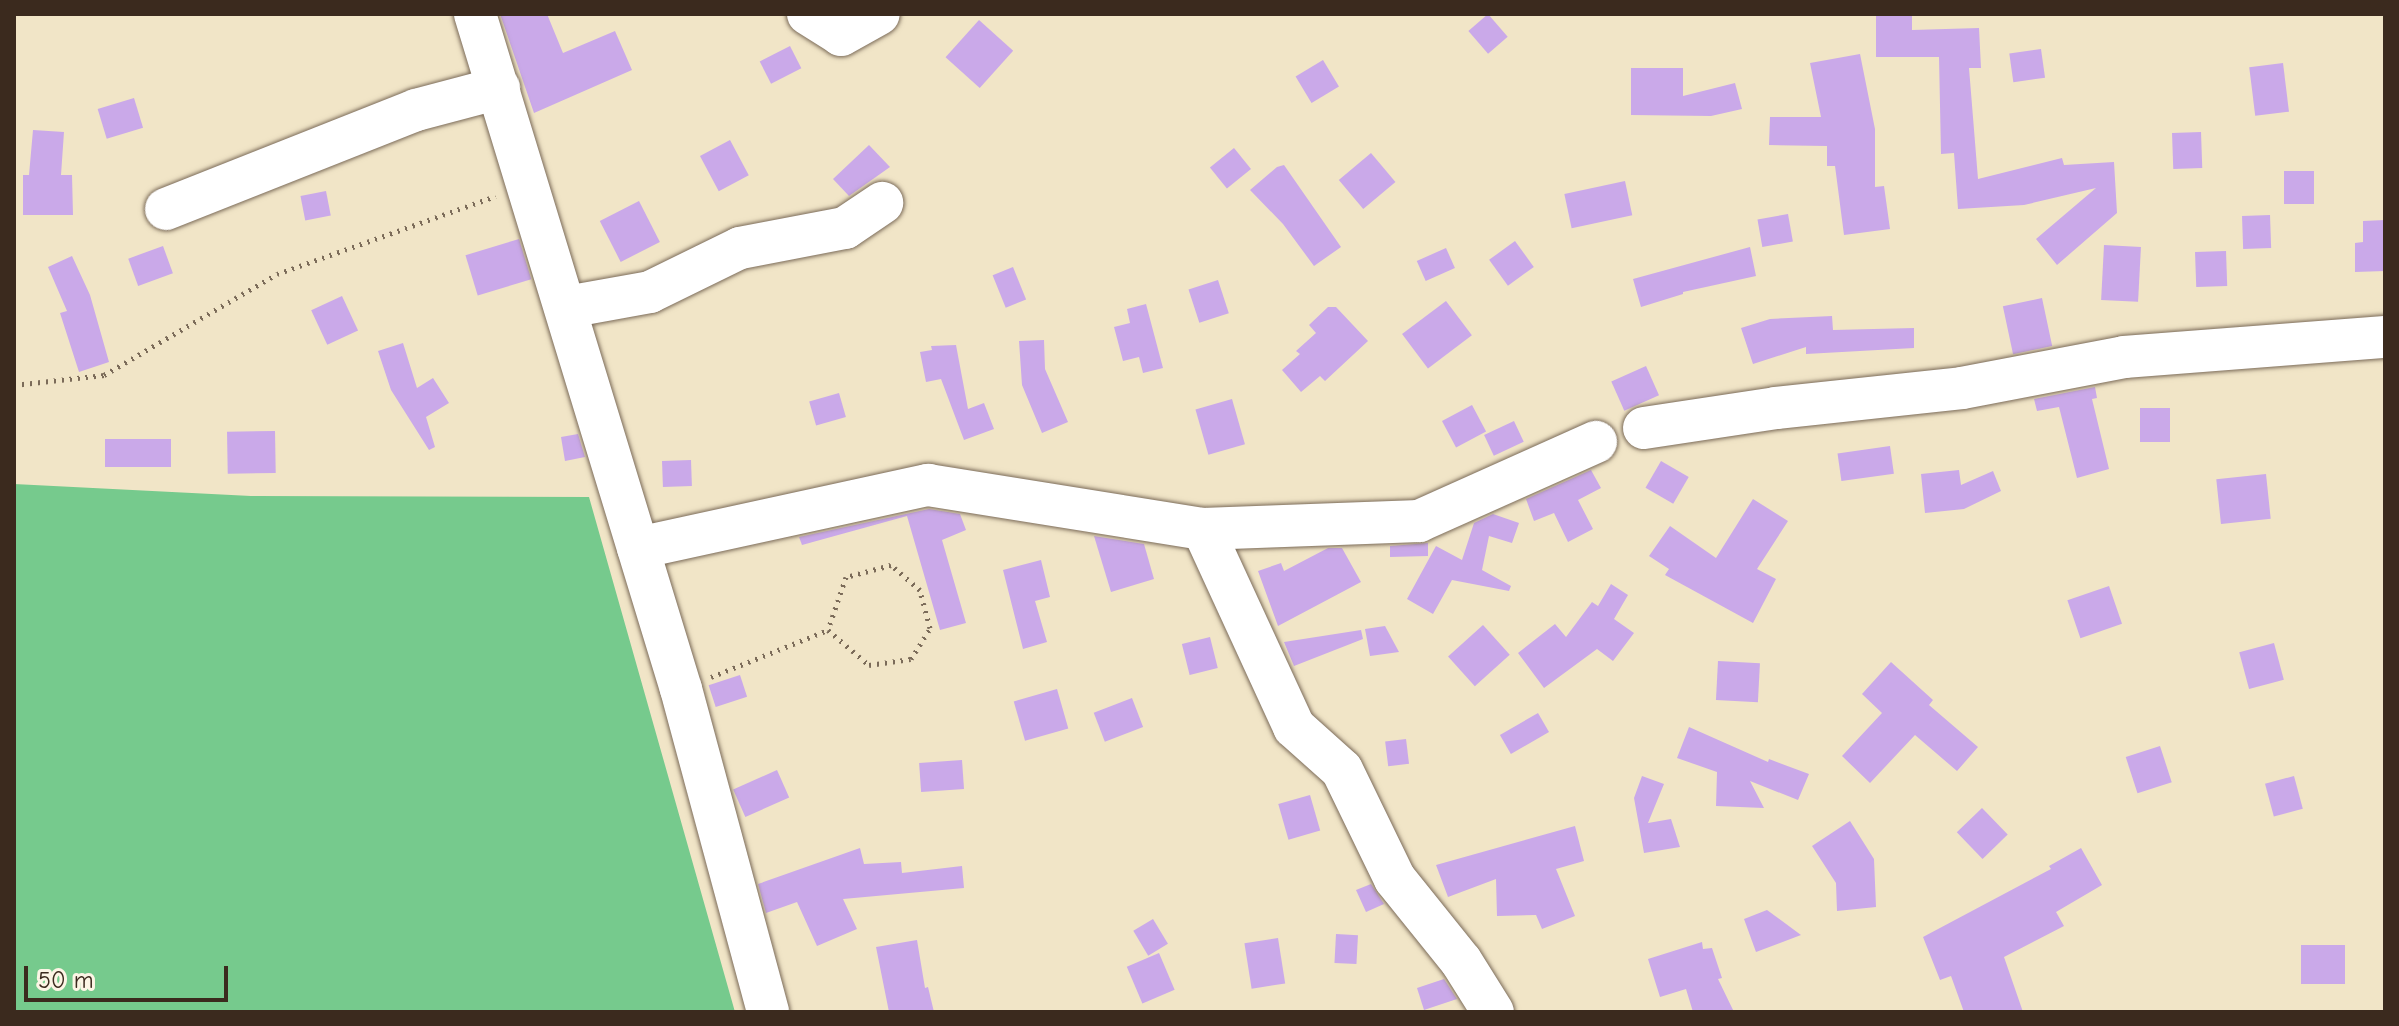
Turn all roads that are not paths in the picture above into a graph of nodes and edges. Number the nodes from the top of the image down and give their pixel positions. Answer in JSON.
{"nodes":[{"id":1,"x":475,"y":14,"type":"edge"},
{"id":2,"x":808,"y":14,"type":"edge"},
{"id":3,"x":879,"y":14,"type":"edge"},
{"id":4,"x":499,"y":88,"type":"junction"},
{"id":5,"x":882,"y":203,"type":"dead end"},
{"id":6,"x":166,"y":209,"type":"dead end"},
{"id":7,"x":567,"y":307,"type":"junction"},
{"id":8,"x":2385,"y":337,"type":"edge"},
{"id":9,"x":1644,"y":428,"type":"dead end"},
{"id":10,"x":1596,"y":442,"type":"dead end"},
{"id":11,"x":1203,"y":529,"type":"junction"},
{"id":12,"x":638,"y":548,"type":"junction"},
{"id":13,"x":768,"y":1012,"type":"edge"},
{"id":14,"x":1493,"y":1012,"type":"edge"}],
"edges":[{"from":1,"to":4,"type":"street"},
{"from":2,"to":3,"type":"street"},
{"from":4,"to":6,"type":"street"},
{"from":4,"to":7,"type":"street"},
{"from":5,"to":7,"type":"street"},
{"from":7,"to":12,"type":"street"},
{"from":8,"to":9,"type":"street"},
{"from":10,"to":11,"type":"street"},
{"from":11,"to":12,"type":"street"},
{"from":11,"to":14,"type":"street"},
{"from":12,"to":13,"type":"street"}]}
